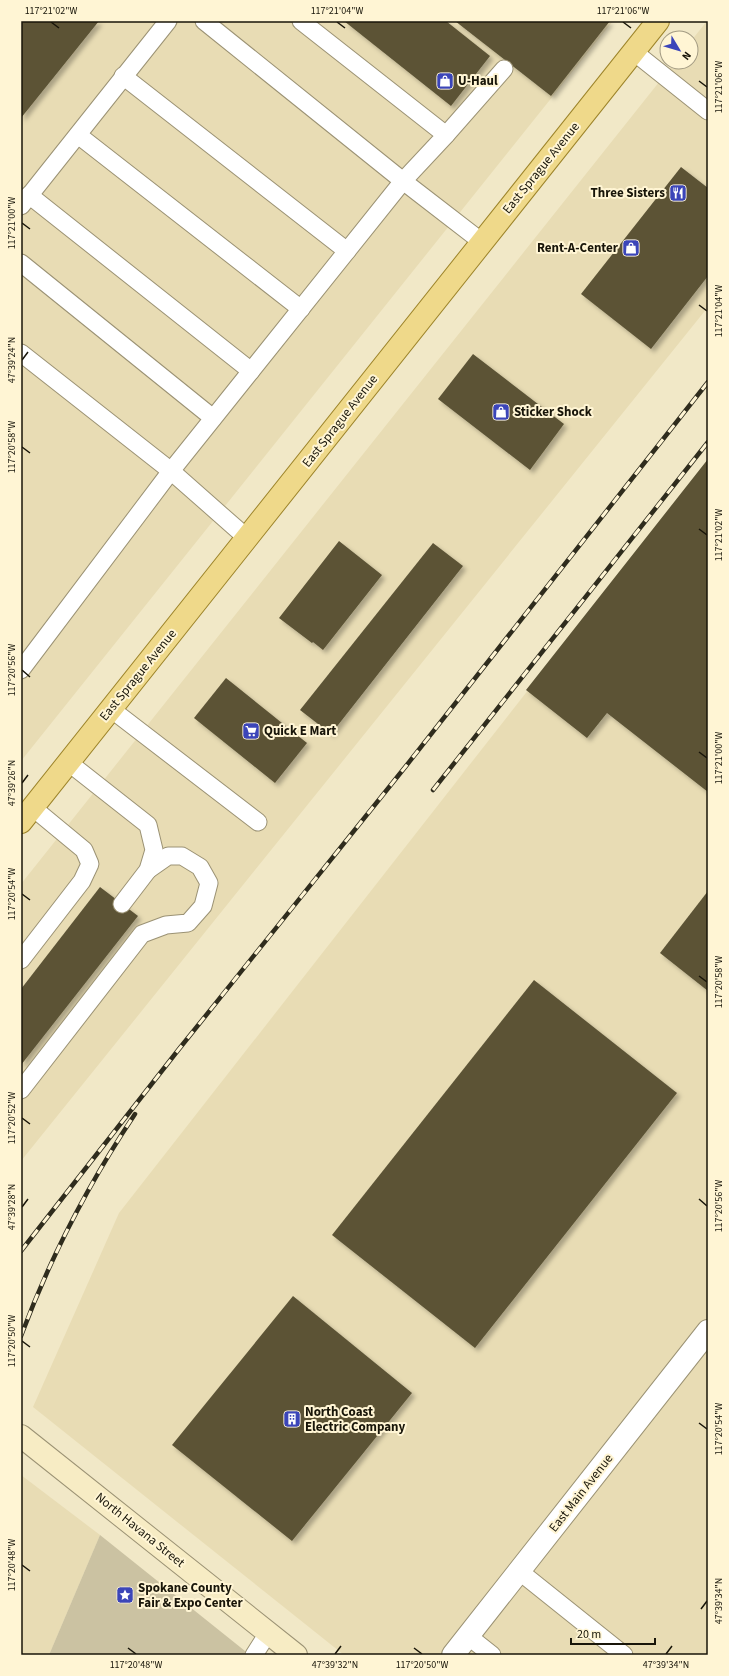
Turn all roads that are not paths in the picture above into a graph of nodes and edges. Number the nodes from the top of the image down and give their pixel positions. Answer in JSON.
{"nodes":[{"id":1,"x":168,"y":21,"type":"edge"},
{"id":2,"x":204,"y":21,"type":"edge"},
{"id":3,"x":301,"y":21,"type":"edge"},
{"id":4,"x":658,"y":21,"type":"edge"},
{"id":5,"x":634,"y":52,"type":"junction"},
{"id":6,"x":504,"y":70,"type":"dead end"},
{"id":7,"x":123,"y":76,"type":"junction"},
{"id":8,"x":708,"y":111,"type":"edge"},
{"id":9,"x":78,"y":135,"type":"junction"},
{"id":10,"x":446,"y":135,"type":"junction"},
{"id":11,"x":403,"y":181,"type":"junction"},
{"id":12,"x":25,"y":200,"type":"edge"},
{"id":13,"x":482,"y":242,"type":"junction"},
{"id":14,"x":347,"y":251,"type":"junction"},
{"id":15,"x":21,"y":263,"type":"edge"},
{"id":16,"x":301,"y":309,"type":"junction"},
{"id":17,"x":21,"y":353,"type":"edge"},
{"id":18,"x":251,"y":370,"type":"junction"},
{"id":19,"x":214,"y":418,"type":"junction"},
{"id":20,"x":171,"y":471,"type":"junction"},
{"id":21,"x":247,"y":538,"type":"junction"},
{"id":22,"x":21,"y":670,"type":"edge"},
{"id":23,"x":111,"y":709,"type":"junction"},
{"id":24,"x":68,"y":762,"type":"junction"},
{"id":25,"x":24,"y":817,"type":"edge"},
{"id":26,"x":258,"y":822,"type":"dead end"},
{"id":27,"x":148,"y":870,"type":"junction"},
{"id":28,"x":122,"y":904,"type":"dead end"},
{"id":29,"x":21,"y":960,"type":"edge"},
{"id":30,"x":21,"y":1090,"type":"edge"},
{"id":31,"x":708,"y":1331,"type":"edge"},
{"id":32,"x":21,"y":1436,"type":"edge"},
{"id":33,"x":519,"y":1571,"type":"junction"},
{"id":34,"x":268,"y":1633,"type":"junction"},
{"id":35,"x":468,"y":1636,"type":"junction"},
{"id":36,"x":254,"y":1655,"type":"edge"},
{"id":37,"x":296,"y":1655,"type":"edge"},
{"id":38,"x":453,"y":1655,"type":"edge"},
{"id":39,"x":492,"y":1655,"type":"edge"},
{"id":40,"x":624,"y":1655,"type":"edge"}],
"edges":[{"from":1,"to":7,"type":"lane"},
{"from":2,"to":11,"type":"lane"},
{"from":3,"to":10,"type":"lane"},
{"from":4,"to":5,"type":"main road","name":"East Sprague Avenue"},
{"from":5,"to":8,"type":"lane"},
{"from":5,"to":13,"type":"main road","name":"East Sprague Avenue"},
{"from":6,"to":10,"type":"lane"},
{"from":7,"to":9,"type":"lane"},
{"from":7,"to":14,"type":"lane"},
{"from":9,"to":12,"type":"lane"},
{"from":9,"to":16,"type":"lane"},
{"from":10,"to":11,"type":"lane"},
{"from":11,"to":13,"type":"lane"},
{"from":11,"to":14,"type":"lane"},
{"from":12,"to":18,"type":"lane"},
{"from":13,"to":21,"type":"main road","name":"East Sprague Avenue"},
{"from":14,"to":16,"type":"lane"},
{"from":15,"to":19,"type":"lane"},
{"from":16,"to":18,"type":"lane"},
{"from":17,"to":20,"type":"lane"},
{"from":18,"to":19,"type":"lane"},
{"from":19,"to":20,"type":"lane"},
{"from":20,"to":21,"type":"lane"},
{"from":20,"to":22,"type":"lane"},
{"from":21,"to":23,"type":"main road","name":"East Sprague Avenue"},
{"from":23,"to":24,"type":"main road","name":"East Sprague Avenue"},
{"from":23,"to":26,"type":"lane"},
{"from":24,"to":25,"type":"main road","name":"East Sprague Avenue"},
{"from":24,"to":27,"type":"lane"},
{"from":25,"to":29,"type":"lane"},
{"from":27,"to":28,"type":"lane"},
{"from":27,"to":30,"type":"lane"},
{"from":31,"to":33,"type":"street","name":"East Main Avenue"},
{"from":32,"to":34,"type":"street","name":"North Havana Street"},
{"from":33,"to":35,"type":"street","name":"East Main Avenue"},
{"from":33,"to":40,"type":"lane"},
{"from":34,"to":36,"type":"lane"},
{"from":34,"to":37,"type":"street","name":"North Havana Street"},
{"from":35,"to":38,"type":"street","name":"East Main Avenue"},
{"from":35,"to":39,"type":"lane"}]}
